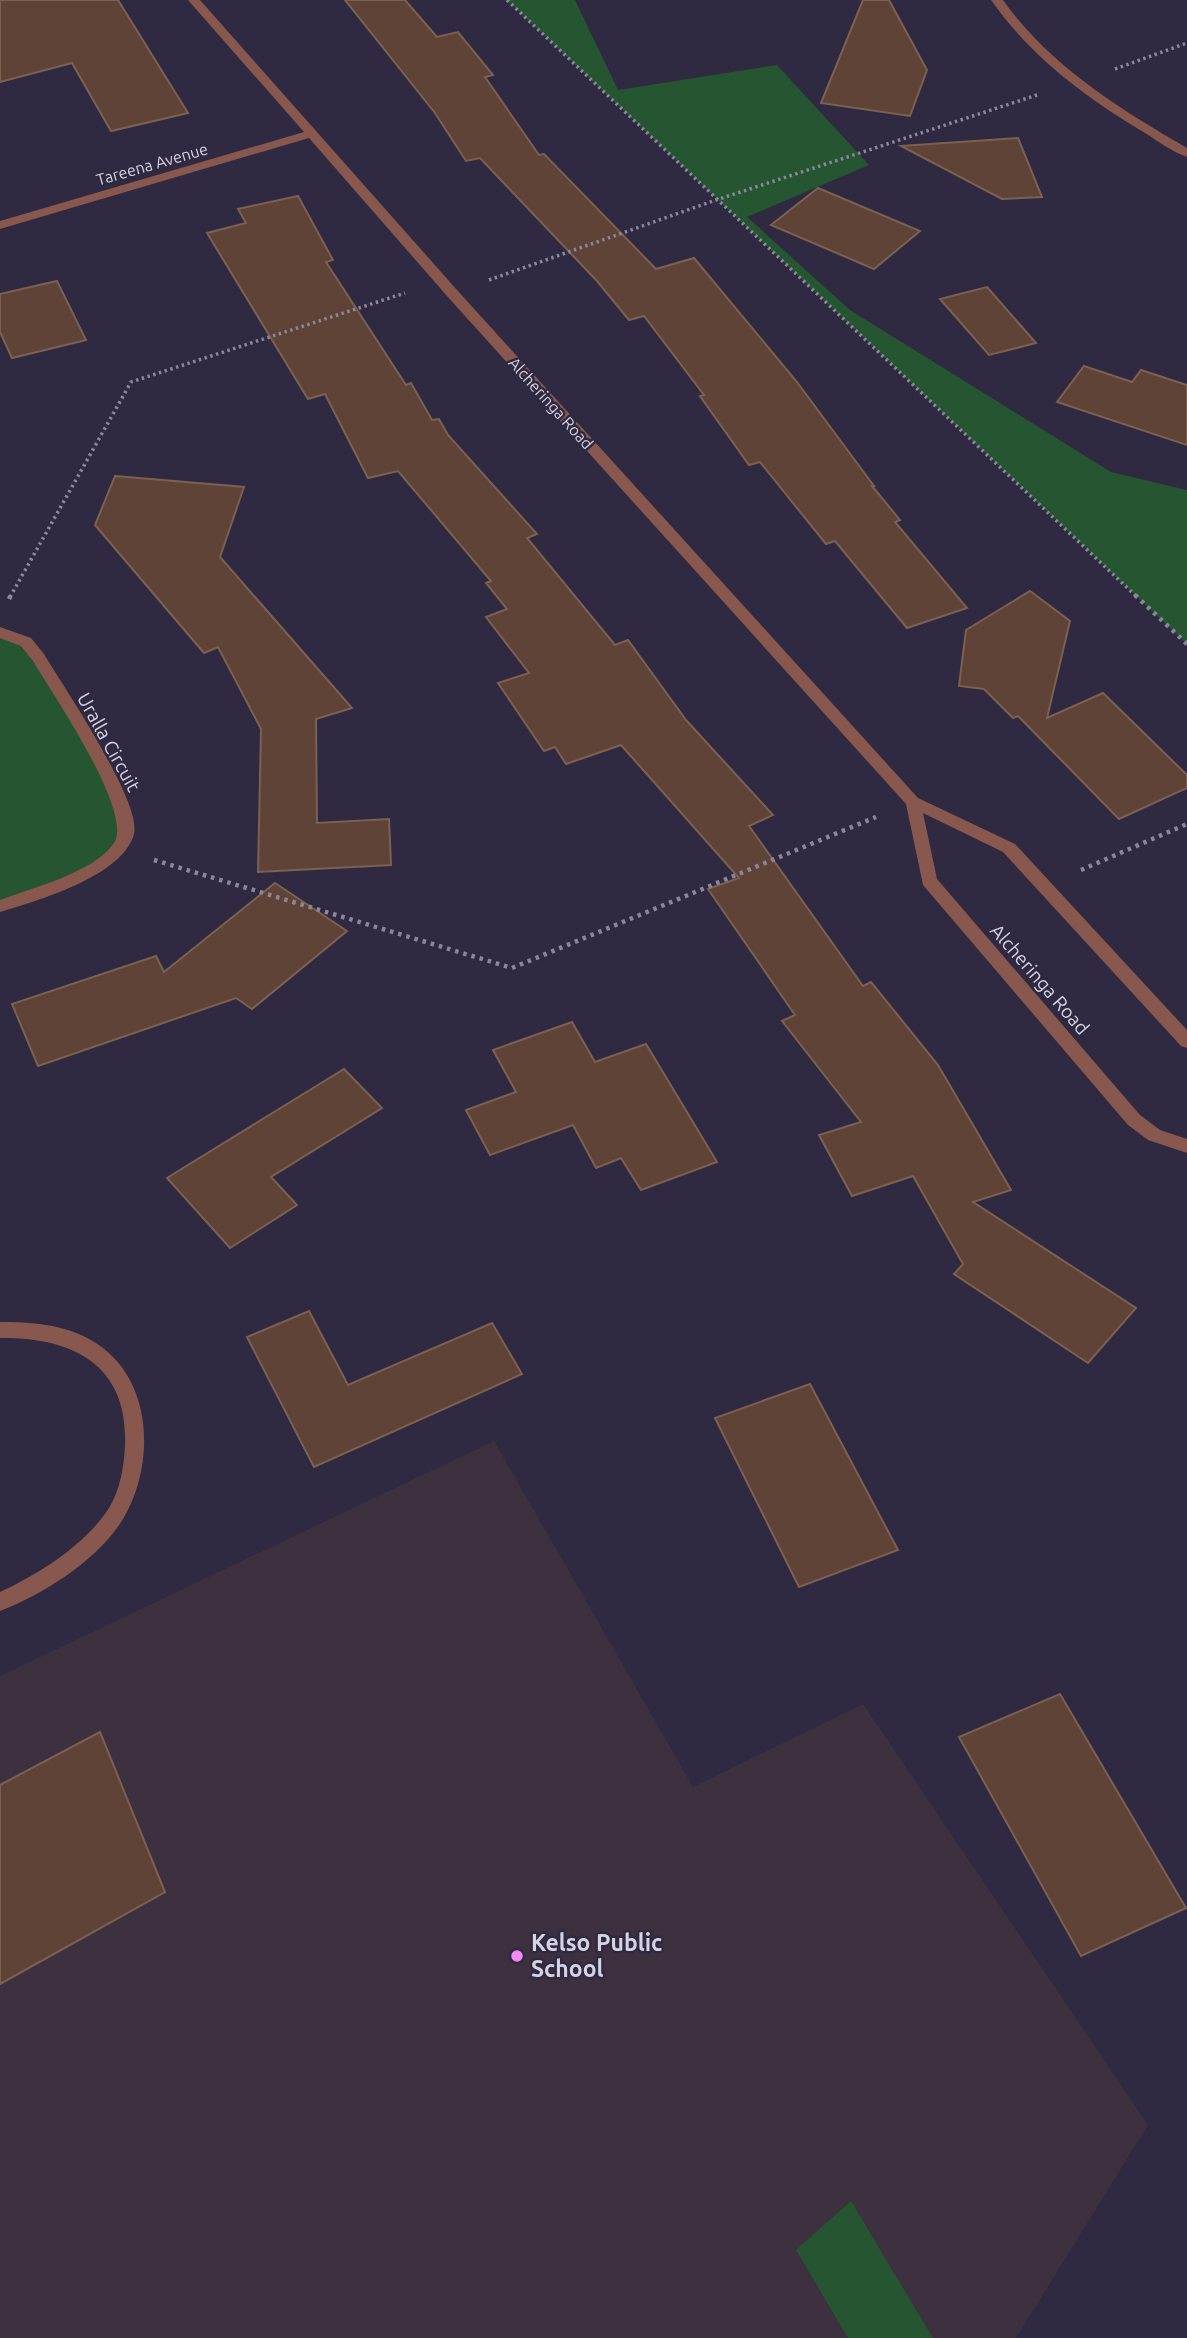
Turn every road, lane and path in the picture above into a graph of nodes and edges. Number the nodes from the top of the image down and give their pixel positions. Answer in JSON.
{"nodes":[{"id":1,"x":194,"y":0,"type":"edge"},
{"id":2,"x":507,"y":0,"type":"edge"},
{"id":3,"x":997,"y":0,"type":"edge"},
{"id":4,"x":1187,"y":43,"type":"edge"},
{"id":5,"x":1077,"y":82,"type":"junction"},
{"id":6,"x":313,"y":133,"type":"junction"},
{"id":7,"x":1187,"y":153,"type":"edge"},
{"id":8,"x":716,"y":200,"type":"junction"},
{"id":9,"x":0,"y":225,"type":"edge"},
{"id":10,"x":441,"y":281,"type":"junction"},
{"id":11,"x":452,"y":293,"type":"junction"},
{"id":12,"x":6,"y":604,"type":"dead end"},
{"id":13,"x":0,"y":632,"type":"edge"},
{"id":14,"x":1187,"y":644,"type":"edge"},
{"id":15,"x":913,"y":802,"type":"junction"},
{"id":16,"x":1187,"y":824,"type":"edge"},
{"id":17,"x":119,"y":849,"type":"junction"},
{"id":18,"x":1045,"y":885,"type":"junction"},
{"id":19,"x":0,"y":906,"type":"edge"},
{"id":20,"x":1187,"y":1041,"type":"edge"},
{"id":21,"x":1187,"y":1146,"type":"edge"},
{"id":22,"x":0,"y":1330,"type":"edge"},
{"id":23,"x":0,"y":1602,"type":"edge"}],
"edges":[{"from":1,"to":6,"type":"street","name":"Alcheringa Road"},
{"from":2,"to":8,"type":"path"},
{"from":3,"to":5,"type":"street"},
{"from":4,"to":5,"type":"path"},
{"from":5,"to":7,"type":"street"},
{"from":5,"to":8,"type":"path"},
{"from":6,"to":9,"type":"street","name":"Tareena Avenue"},
{"from":6,"to":10,"type":"street","name":"Alcheringa Road"},
{"from":8,"to":11,"type":"path"},
{"from":8,"to":14,"type":"path"},
{"from":10,"to":11,"type":"street","name":"Alcheringa Road"},
{"from":10,"to":12,"type":"path"},
{"from":11,"to":15,"type":"street","name":"Alcheringa Road"},
{"from":13,"to":17,"type":"street","name":"Uralla Circuit"},
{"from":15,"to":17,"type":"path"},
{"from":15,"to":18,"type":"street","name":"Alcheringa Road"},
{"from":15,"to":21,"type":"street","name":"Alcheringa Road"},
{"from":16,"to":18,"type":"path"},
{"from":17,"to":19,"type":"street"},
{"from":18,"to":20,"type":"street","name":"Alcheringa Road"},
{"from":22,"to":23,"type":"street"}]}
